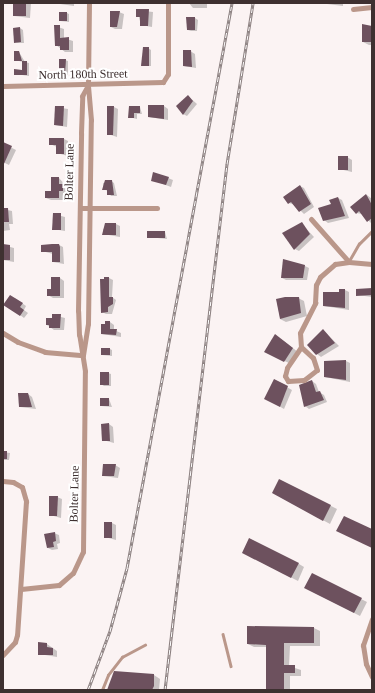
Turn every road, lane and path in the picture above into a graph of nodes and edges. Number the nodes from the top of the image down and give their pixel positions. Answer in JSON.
{"nodes":[{"id":1,"x":88,"y":3,"type":"edge"},
{"id":2,"x":168,"y":3,"type":"edge"},
{"id":3,"x":353,"y":6,"type":"edge"},
{"id":4,"x":372,"y":7,"type":"edge"},
{"id":5,"x":88,"y":85,"type":"junction"},
{"id":6,"x":3,"y":86,"type":"edge"},
{"id":7,"x":80,"y":208,"type":"junction"},
{"id":8,"x":90,"y":208,"type":"junction"},
{"id":9,"x":157,"y":208,"type":"dead end"},
{"id":10,"x":311,"y":219,"type":"dead end"},
{"id":11,"x":372,"y":231,"type":"edge"},
{"id":12,"x":349,"y":262,"type":"junction"},
{"id":13,"x":372,"y":264,"type":"edge"},
{"id":14,"x":3,"y":332,"type":"edge"},
{"id":15,"x":301,"y":347,"type":"junction"},
{"id":16,"x":83,"y":355,"type":"junction"},
{"id":17,"x":3,"y":480,"type":"edge"},
{"id":18,"x":21,"y":589,"type":"junction"},
{"id":19,"x":372,"y":619,"type":"edge"},
{"id":20,"x":223,"y":634,"type":"dead end"},
{"id":21,"x":145,"y":644,"type":"dead end"},
{"id":22,"x":3,"y":655,"type":"edge"},
{"id":23,"x":231,"y":666,"type":"dead end"},
{"id":24,"x":372,"y":677,"type":"edge"},
{"id":25,"x":102,"y":690,"type":"edge"}],
"edges":[{"from":1,"to":5,"type":"street","name":"Bolter Lane"},
{"from":2,"to":5,"type":"street","name":"North 180th Street"},
{"from":3,"to":4,"type":"street"},
{"from":5,"to":6,"type":"street","name":"North 180th Street"},
{"from":5,"to":7,"type":"street","name":"Bolter Lane"},
{"from":5,"to":8,"type":"street","name":"Bolter Lane"},
{"from":7,"to":8,"type":"street"},
{"from":7,"to":16,"type":"street","name":"Bolter Lane"},
{"from":8,"to":9,"type":"street"},
{"from":8,"to":16,"type":"street","name":"Bolter Lane"},
{"from":10,"to":12,"type":"street"},
{"from":11,"to":12,"type":"lane"},
{"from":12,"to":13,"type":"street"},
{"from":12,"to":15,"type":"street"},
{"from":14,"to":16,"type":"street"},
{"from":15,"to":15,"type":"street"},
{"from":16,"to":18,"type":"street","name":"Bolter Lane"},
{"from":17,"to":18,"type":"street"},
{"from":18,"to":22,"type":"street"},
{"from":19,"to":24,"type":"street"},
{"from":20,"to":23,"type":"lane"},
{"from":21,"to":25,"type":"lane"}]}
